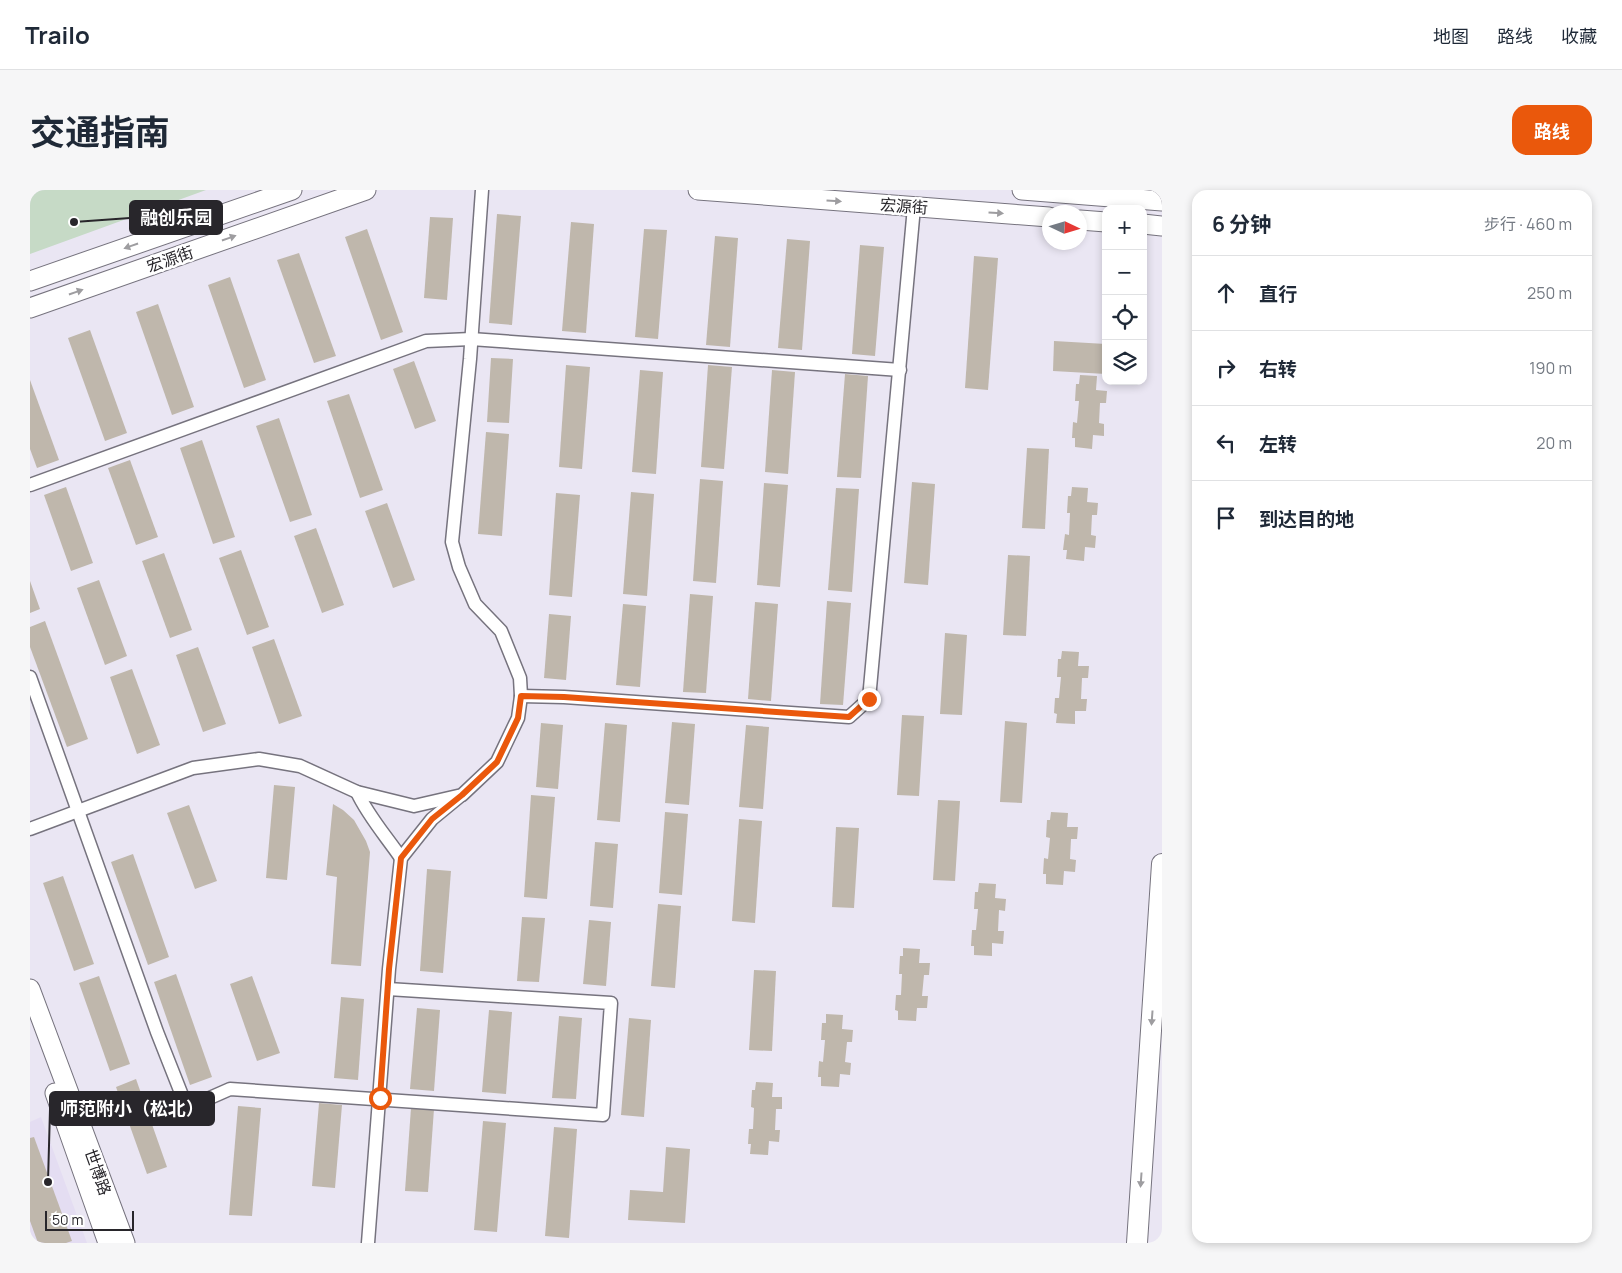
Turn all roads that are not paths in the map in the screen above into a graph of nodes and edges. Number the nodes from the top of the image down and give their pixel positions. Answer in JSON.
{"nodes":[{"id":1,"x":292,"y":190,"type":"edge"},
{"id":2,"x":366,"y":190,"type":"edge"},
{"id":3,"x":482,"y":190,"type":"edge"},
{"id":4,"x":698,"y":190,"type":"edge"},
{"id":5,"x":1022,"y":190,"type":"edge"},
{"id":6,"x":717,"y":191,"type":"edge"},
{"id":7,"x":1162,"y":201,"type":"edge"},
{"id":8,"x":914,"y":207,"type":"junction"},
{"id":9,"x":1042,"y":216,"type":"edge"},
{"id":10,"x":1087,"y":221,"type":"edge"},
{"id":11,"x":1102,"y":222,"type":"edge"},
{"id":12,"x":1147,"y":224,"type":"edge"},
{"id":13,"x":1162,"y":226,"type":"edge"},
{"id":14,"x":30,"y":282,"type":"edge"},
{"id":15,"x":30,"y":308,"type":"edge"},
{"id":16,"x":471,"y":339,"type":"junction"},
{"id":17,"x":900,"y":370,"type":"junction"},
{"id":18,"x":30,"y":485,"type":"edge"},
{"id":19,"x":30,"y":677,"type":"edge"},
{"id":20,"x":521,"y":696,"type":"junction"},
{"id":21,"x":357,"y":792,"type":"junction"},
{"id":22,"x":462,"y":795,"type":"junction"},
{"id":23,"x":78,"y":812,"type":"junction"},
{"id":24,"x":30,"y":829,"type":"edge"},
{"id":25,"x":401,"y":858,"type":"junction"},
{"id":26,"x":1162,"y":864,"type":"edge"},
{"id":27,"x":30,"y":988,"type":"edge"},
{"id":28,"x":388,"y":988,"type":"junction"},
{"id":29,"x":30,"y":1021,"type":"edge"},
{"id":30,"x":380,"y":1098,"type":"junction"},
{"id":31,"x":108,"y":1243,"type":"edge"},
{"id":32,"x":125,"y":1243,"type":"edge"},
{"id":33,"x":368,"y":1243,"type":"edge"},
{"id":34,"x":1137,"y":1243,"type":"edge"}],
"edges":[{"from":1,"to":14,"type":"main road","name":"宏源街","one_way":true},
{"from":15,"to":2,"type":"main road","name":"宏源街","one_way":true},
{"from":3,"to":16,"type":"street"},
{"from":4,"to":6,"type":"main road","name":"宏源街"},
{"from":5,"to":7,"type":"main road"},
{"from":6,"to":8,"type":"main road","name":"宏源街","one_way":true},
{"from":8,"to":9,"type":"main road","name":"宏源街","one_way":true},
{"from":8,"to":17,"type":"street"},
{"from":10,"to":11,"type":"main road"},
{"from":12,"to":13,"type":"main road"},
{"from":16,"to":17,"type":"street"},
{"from":16,"to":18,"type":"street"},
{"from":16,"to":20,"type":"street"},
{"from":17,"to":20,"type":"street"},
{"from":19,"to":23,"type":"street"},
{"from":20,"to":22,"type":"street"},
{"from":21,"to":22,"type":"street"},
{"from":21,"to":23,"type":"street"},
{"from":21,"to":25,"type":"street"},
{"from":22,"to":25,"type":"street"},
{"from":23,"to":24,"type":"street"},
{"from":23,"to":30,"type":"street"},
{"from":25,"to":28,"type":"street"},
{"from":26,"to":34,"type":"main road","one_way":true},
{"from":27,"to":32,"type":"main road","name":"世博路"},
{"from":28,"to":30,"type":"street"},
{"from":28,"to":30,"type":"street"},
{"from":29,"to":31,"type":"main road","name":"世博路"},
{"from":30,"to":33,"type":"street"}]}
